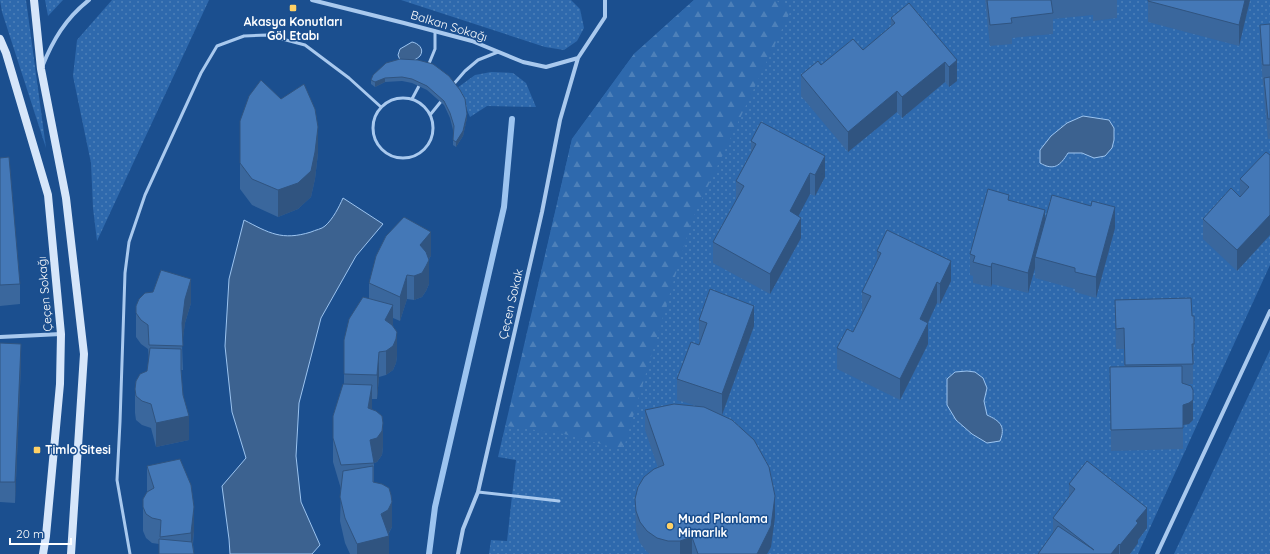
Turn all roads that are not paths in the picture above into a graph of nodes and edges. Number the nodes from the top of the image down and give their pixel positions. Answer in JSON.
{"nodes":[{"id":1,"x":34,"y":0,"type":"edge"},
{"id":2,"x":89,"y":0,"type":"edge"},
{"id":3,"x":312,"y":0,"type":"edge"},
{"id":4,"x":605,"y":0,"type":"edge"},
{"id":5,"x":435,"y":31,"type":"junction"},
{"id":6,"x":0,"y":39,"type":"edge"},
{"id":7,"x":498,"y":52,"type":"junction"},
{"id":8,"x":578,"y":58,"type":"junction"},
{"id":9,"x":428,"y":67,"type":"edge"},
{"id":10,"x":41,"y":69,"type":"junction"},
{"id":11,"x":422,"y":80,"type":"edge"},
{"id":12,"x":449,"y":91,"type":"edge"},
{"id":13,"x":444,"y":96,"type":"edge"},
{"id":14,"x":412,"y":99,"type":"junction"},
{"id":15,"x":381,"y":107,"type":"junction"},
{"id":16,"x":430,"y":114,"type":"junction"},
{"id":17,"x":1270,"y":311,"type":"edge"},
{"id":18,"x":60,"y":334,"type":"junction"},
{"id":19,"x":0,"y":337,"type":"edge"},
{"id":20,"x":478,"y":492,"type":"junction"},
{"id":21,"x":559,"y":501,"type":"dead end"},
{"id":22,"x":43,"y":554,"type":"edge"},
{"id":23,"x":71,"y":554,"type":"edge"},
{"id":24,"x":130,"y":554,"type":"edge"},
{"id":25,"x":458,"y":554,"type":"edge"},
{"id":26,"x":1157,"y":554,"type":"edge"}],
"edges":[{"from":1,"to":10,"type":"main road"},
{"from":2,"to":10,"type":"street"},
{"from":3,"to":5,"type":"street","name":"Balkan Sokağı"},
{"from":4,"to":8,"type":"street","name":"Çeçen Sokak"},
{"from":5,"to":7,"type":"street","name":"Balkan Sokağı"},
{"from":5,"to":9,"type":"lane"},
{"from":6,"to":18,"type":"main road","name":"Çeçen Sokağı"},
{"from":7,"to":8,"type":"street","name":"Balkan Sokağı"},
{"from":7,"to":12,"type":"lane"},
{"from":8,"to":20,"type":"street","name":"Çeçen Sokak"},
{"from":10,"to":23,"type":"main road"},
{"from":11,"to":14,"type":"lane"},
{"from":13,"to":16,"type":"lane"},
{"from":14,"to":15,"type":"lane"},
{"from":14,"to":16,"type":"lane"},
{"from":15,"to":16,"type":"lane"},
{"from":15,"to":24,"type":"lane"},
{"from":17,"to":26,"type":"street"},
{"from":18,"to":19,"type":"street"},
{"from":18,"to":22,"type":"main road","name":"Çeçen Sokağı"},
{"from":20,"to":21,"type":"lane"},
{"from":20,"to":25,"type":"street","name":"Çeçen Sokak"}]}
